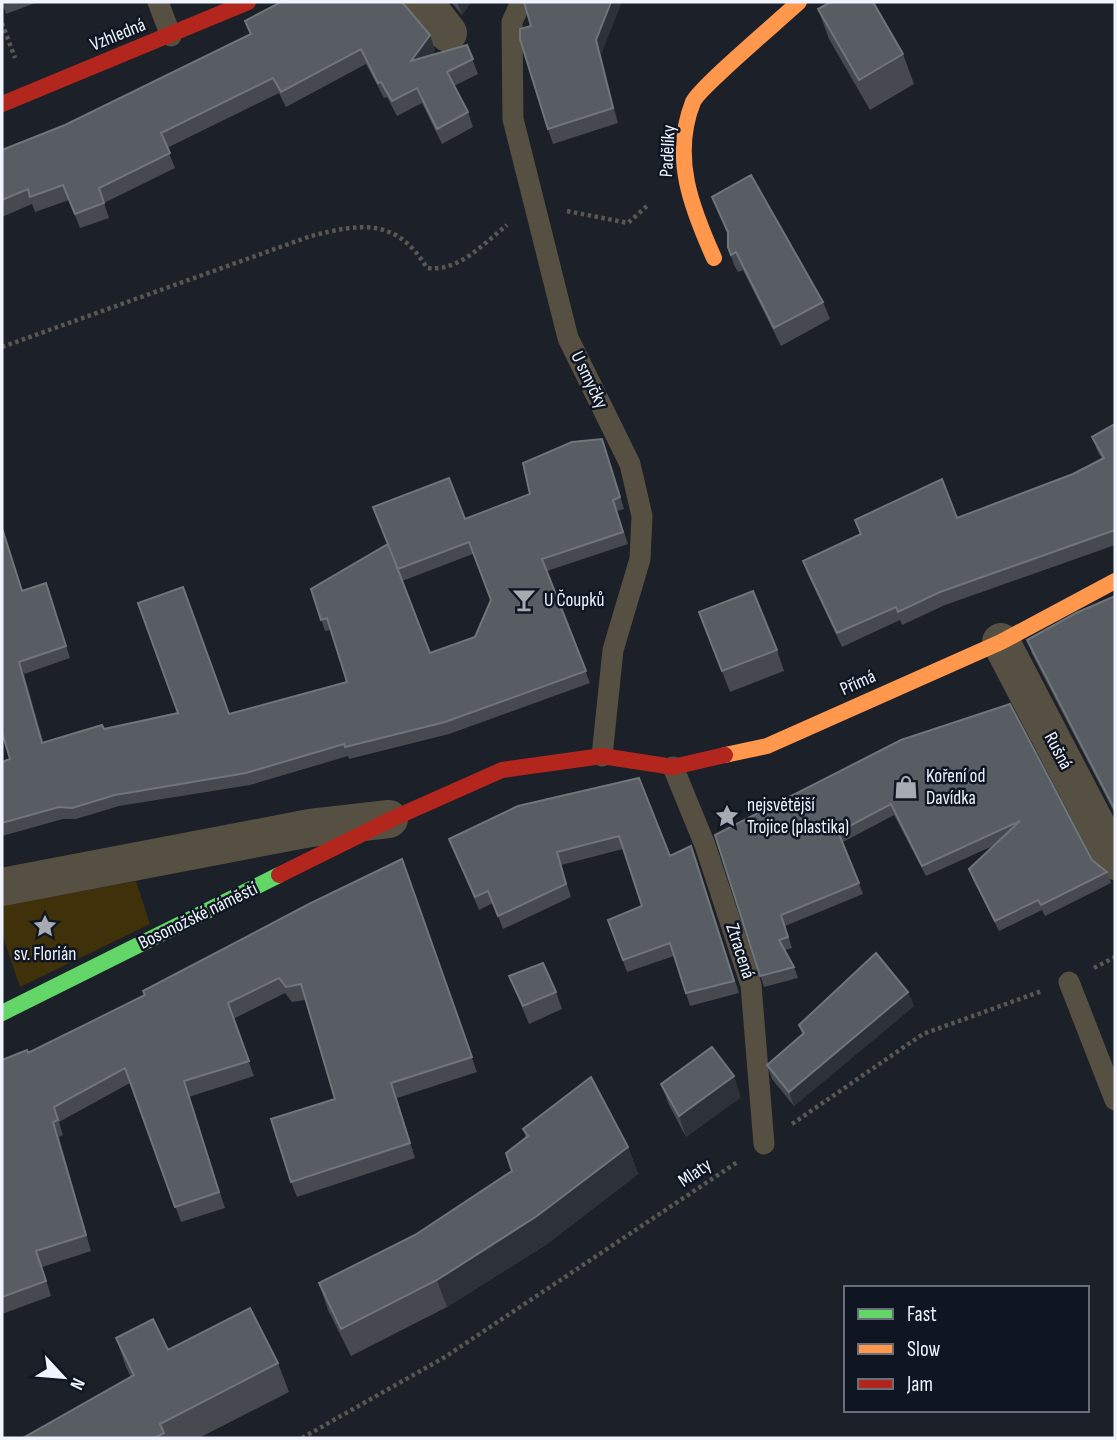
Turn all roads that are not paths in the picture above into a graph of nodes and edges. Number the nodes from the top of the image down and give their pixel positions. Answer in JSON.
{"nodes":[{"id":1,"x":158,"y":2,"type":"edge"},
{"id":2,"x":248,"y":2,"type":"edge"},
{"id":3,"x":424,"y":2,"type":"edge"},
{"id":4,"x":521,"y":2,"type":"edge"},
{"id":5,"x":799,"y":2,"type":"edge"},
{"id":6,"x":448,"y":33,"type":"dead end"},
{"id":7,"x":171,"y":36,"type":"junction"},
{"id":8,"x":7,"y":102,"type":"edge"},
{"id":9,"x":714,"y":258,"type":"dead end"},
{"id":10,"x":1115,"y":581,"type":"edge"},
{"id":11,"x":1001,"y":642,"type":"junction"},
{"id":12,"x":602,"y":756,"type":"junction"},
{"id":13,"x":673,"y":767,"type":"junction"},
{"id":14,"x":394,"y":818,"type":"junction"},
{"id":15,"x":1115,"y":861,"type":"edge"},
{"id":16,"x":2,"y":887,"type":"edge"},
{"id":17,"x":1069,"y":982,"type":"road end"},
{"id":18,"x":2,"y":1013,"type":"edge"},
{"id":19,"x":1115,"y":1100,"type":"edge"},
{"id":20,"x":764,"y":1144,"type":"road end"}],
"edges":[{"from":1,"to":7,"type":"lane"},
{"from":2,"to":7,"type":"street","name":"Vzhledná"},
{"from":3,"to":6,"type":"street"},
{"from":4,"to":12,"type":"lane","name":"U smyčky"},
{"from":5,"to":9,"type":"street","name":"Padělíky"},
{"from":7,"to":8,"type":"street","name":"Vzhledná"},
{"from":10,"to":11,"type":"street","name":"Přímá"},
{"from":11,"to":13,"type":"street","name":"Přímá"},
{"from":11,"to":15,"type":"street","name":"Rušná"},
{"from":12,"to":13,"type":"street","name":"Přímá"},
{"from":12,"to":14,"type":"street","name":"Bosonožské náměstí"},
{"from":13,"to":20,"type":"lane","name":"Ztracená"},
{"from":14,"to":16,"type":"street","name":"Bosonožské náměstí"},
{"from":14,"to":18,"type":"street","name":"Bosonožské náměstí"},
{"from":17,"to":19,"type":"lane"}]}
